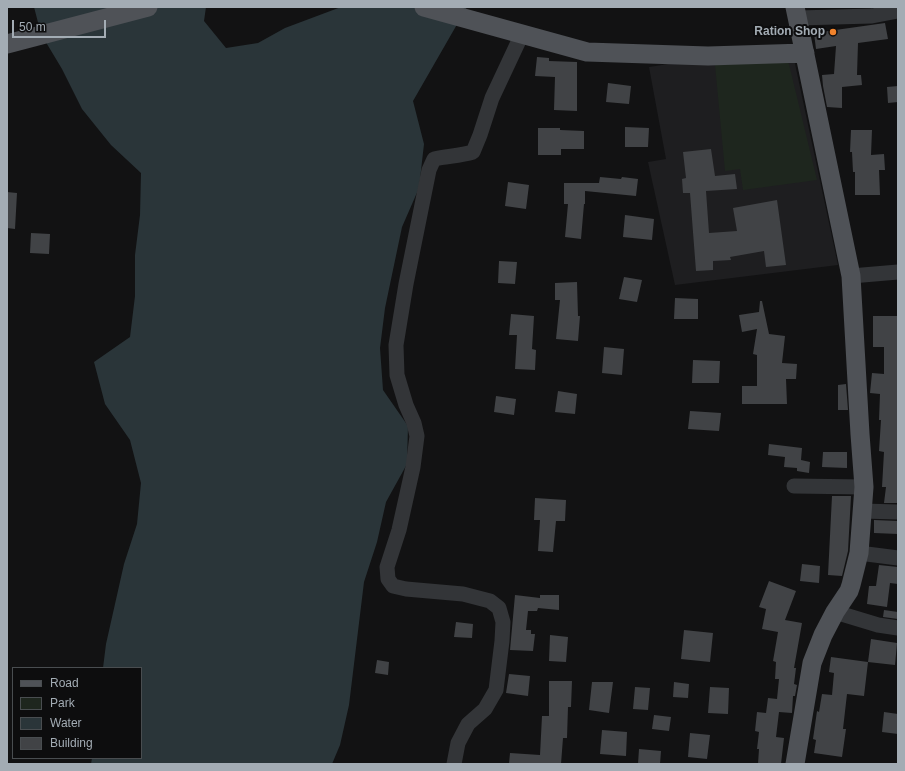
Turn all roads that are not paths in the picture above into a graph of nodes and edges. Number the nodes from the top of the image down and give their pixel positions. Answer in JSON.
{"nodes":[{"id":1,"x":148,"y":7,"type":"edge"},
{"id":2,"x":424,"y":7,"type":"edge"},
{"id":3,"x":898,"y":11,"type":"edge"},
{"id":4,"x":797,"y":12,"type":"edge"},
{"id":5,"x":522,"y":34,"type":"junction"},
{"id":6,"x":7,"y":44,"type":"edge"},
{"id":7,"x":805,"y":52,"type":"junction"},
{"id":8,"x":898,"y":272,"type":"edge"},
{"id":9,"x":851,"y":276,"type":"junction"},
{"id":10,"x":794,"y":486,"type":"dead end"},
{"id":11,"x":864,"y":487,"type":"junction"},
{"id":12,"x":862,"y":511,"type":"junction"},
{"id":13,"x":898,"y":512,"type":"edge"},
{"id":14,"x":859,"y":553,"type":"junction"},
{"id":15,"x":898,"y":558,"type":"edge"},
{"id":16,"x":835,"y":612,"type":"junction"},
{"id":17,"x":898,"y":628,"type":"edge"},
{"id":18,"x":454,"y":764,"type":"edge"},
{"id":19,"x":795,"y":764,"type":"edge"}],
"edges":[{"from":1,"to":6,"type":"main road"},
{"from":2,"to":5,"type":"main road"},
{"from":3,"to":4,"type":"street"},
{"from":4,"to":7,"type":"main road"},
{"from":5,"to":7,"type":"main road"},
{"from":5,"to":18,"type":"street"},
{"from":7,"to":9,"type":"main road"},
{"from":8,"to":9,"type":"street"},
{"from":9,"to":11,"type":"main road"},
{"from":10,"to":11,"type":"street"},
{"from":11,"to":12,"type":"main road"},
{"from":12,"to":13,"type":"street"},
{"from":12,"to":14,"type":"main road"},
{"from":14,"to":15,"type":"street"},
{"from":14,"to":16,"type":"main road"},
{"from":16,"to":17,"type":"street"},
{"from":16,"to":19,"type":"main road"}]}
